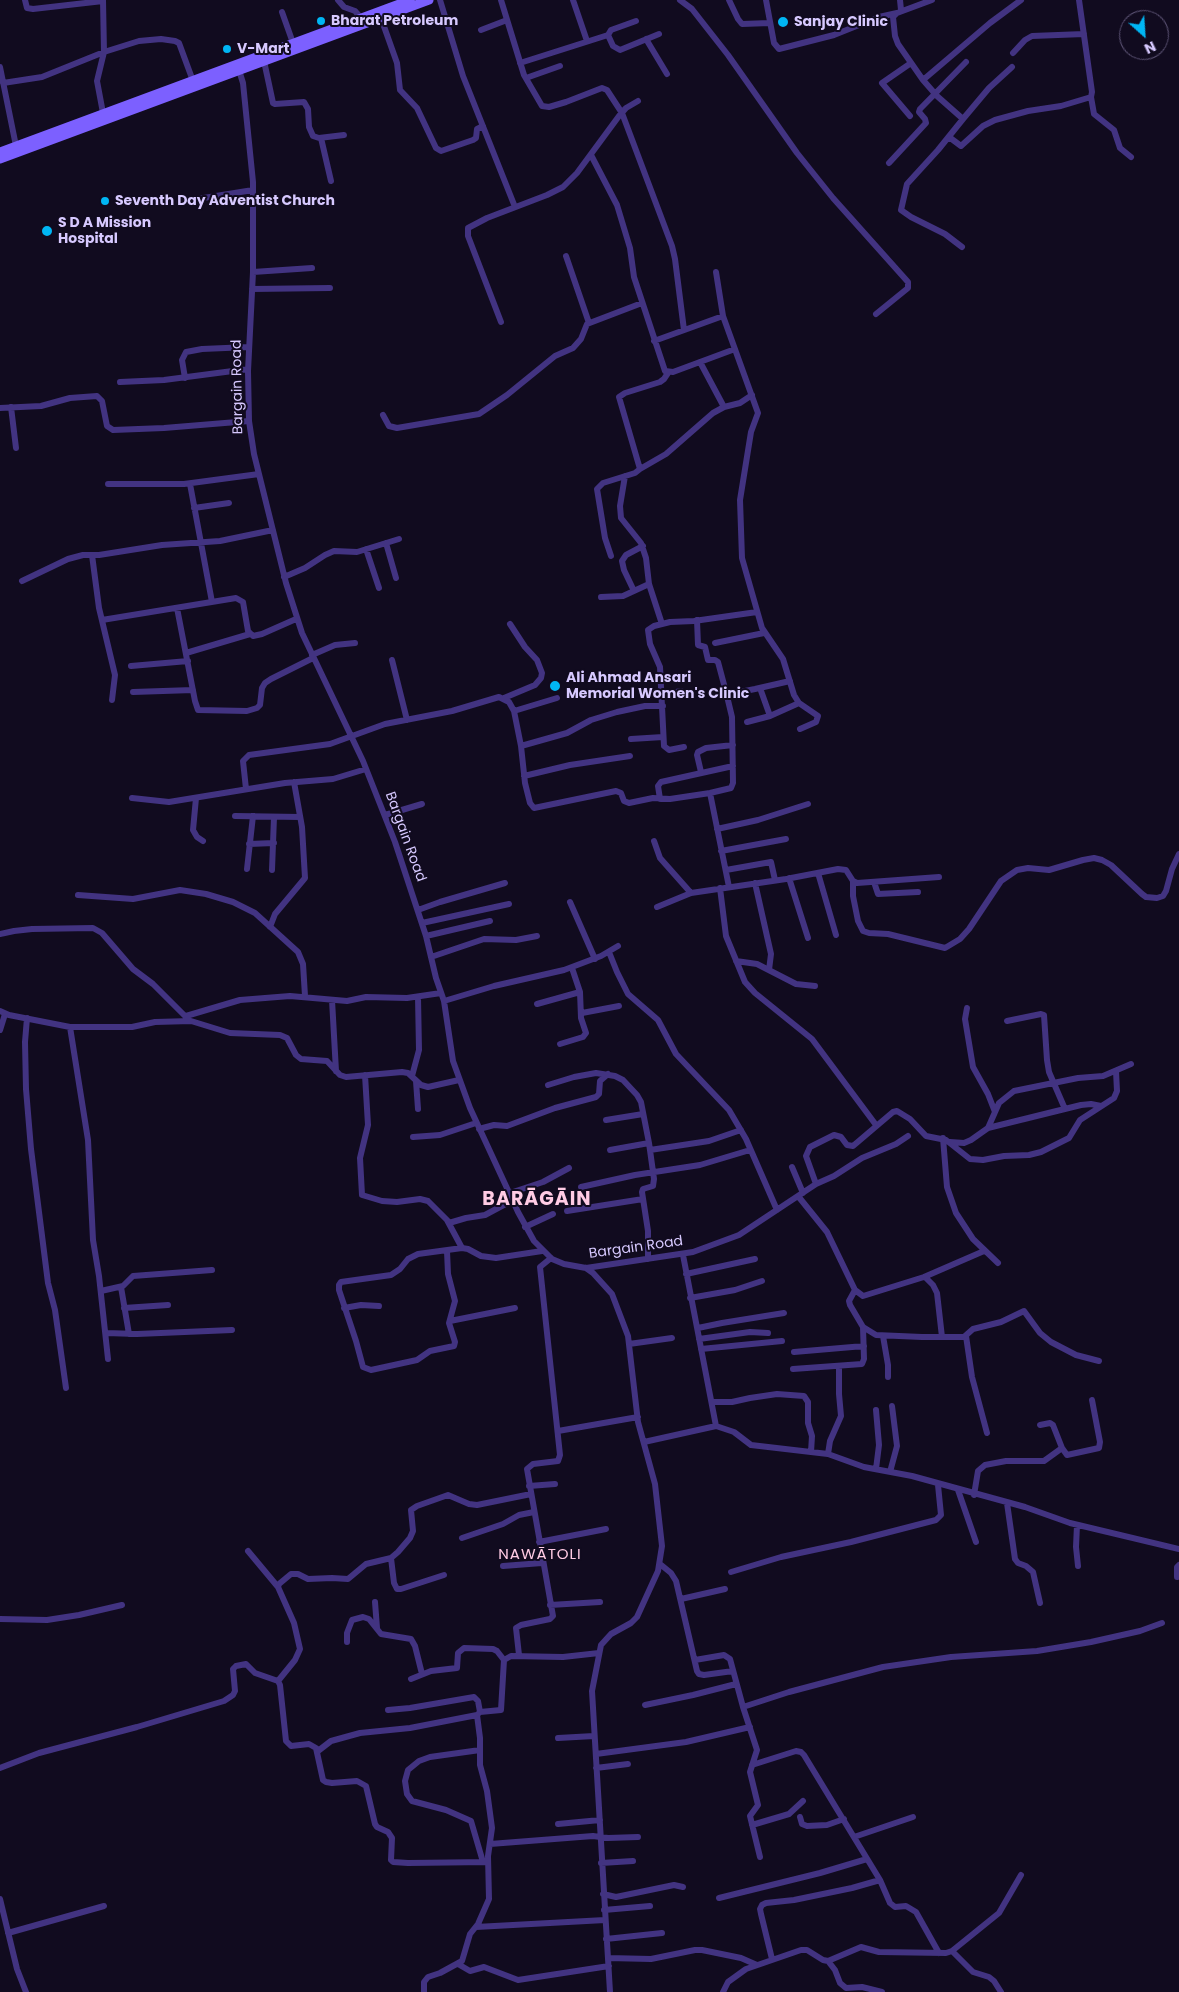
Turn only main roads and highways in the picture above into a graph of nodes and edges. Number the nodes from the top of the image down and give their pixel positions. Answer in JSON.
{"nodes":[{"id":1,"x":410,"y":0,"type":"edge"},
{"id":2,"x":429,"y":0,"type":"edge"},
{"id":3,"x":238,"y":67,"type":"junction"},
{"id":4,"x":0,"y":152,"type":"edge"},
{"id":5,"x":0,"y":159,"type":"edge"}],
"edges":[{"from":1,"to":3,"type":"main road"},
{"from":2,"to":3,"type":"main road"},
{"from":3,"to":4,"type":"main road"},
{"from":3,"to":5,"type":"main road"}]}
